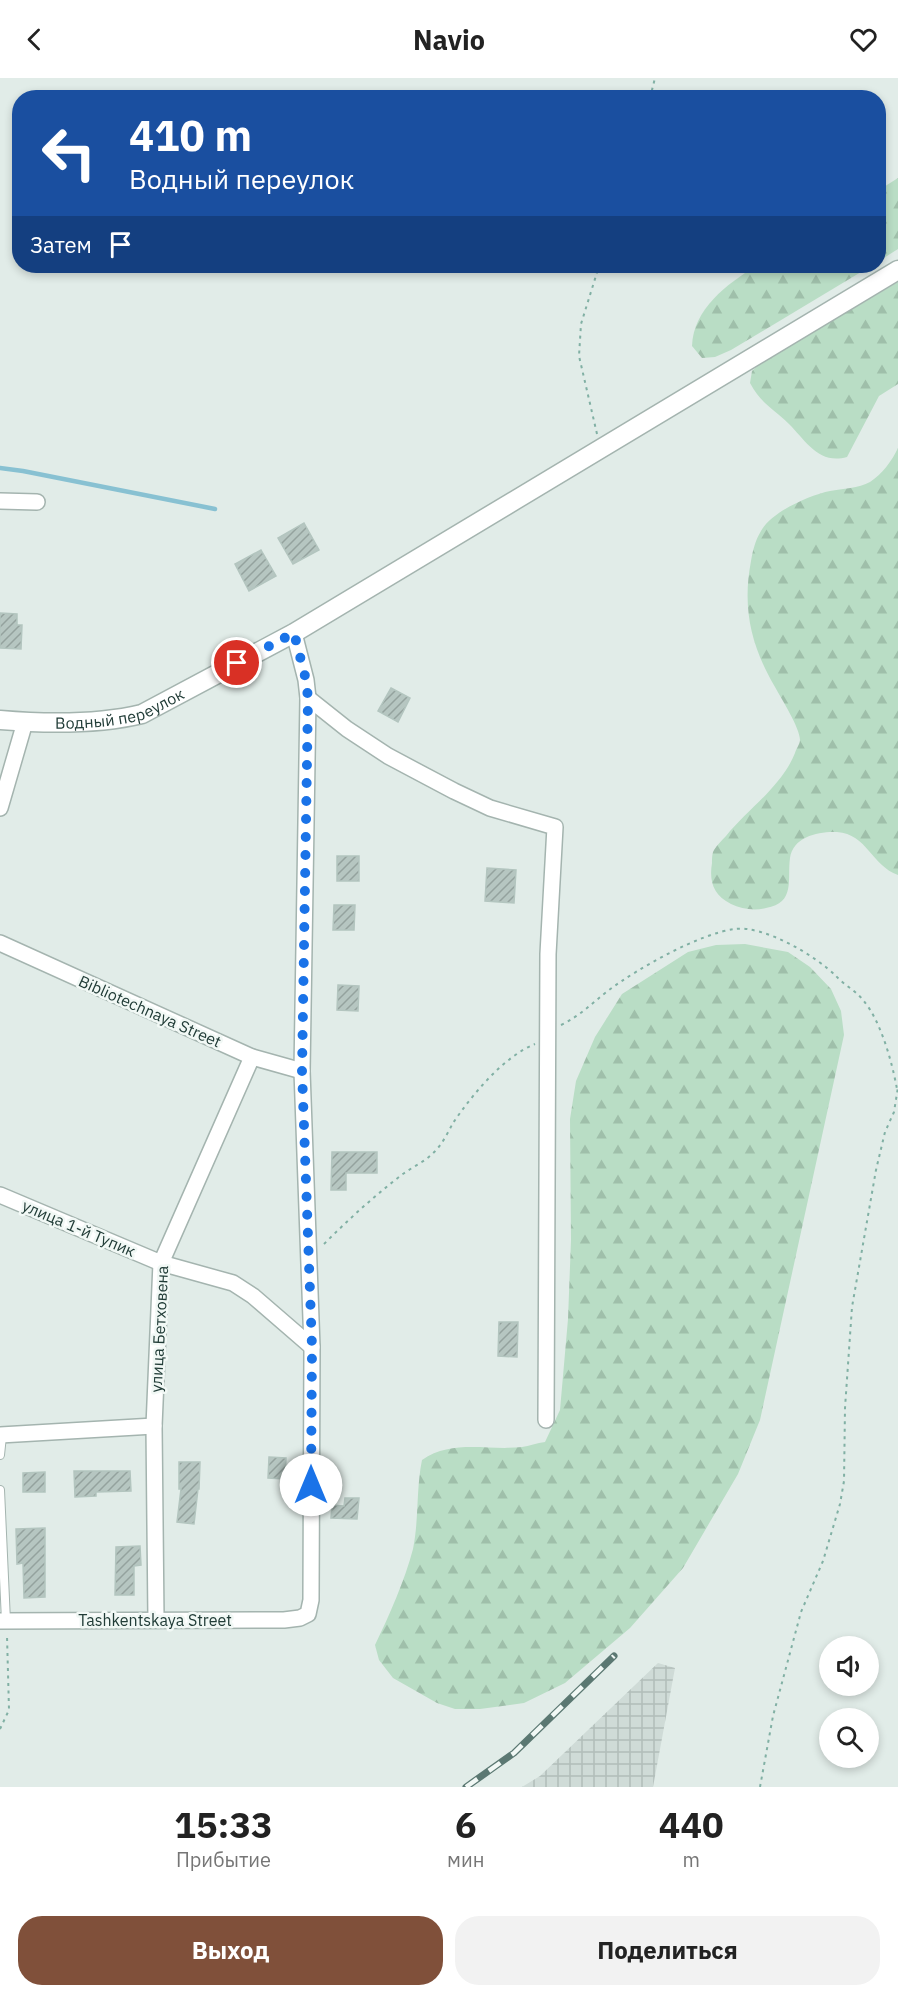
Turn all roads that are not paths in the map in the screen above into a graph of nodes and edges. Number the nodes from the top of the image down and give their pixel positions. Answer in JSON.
{"nodes":[{"id":1,"x":898,"y":270,"type":"edge"},
{"id":2,"x":0,"y":501,"type":"edge"},
{"id":3,"x":37,"y":502,"type":"dead end"},
{"id":4,"x":294,"y":633,"type":"junction"},
{"id":5,"x":308,"y":698,"type":"junction"},
{"id":6,"x":0,"y":720,"type":"edge"},
{"id":7,"x":25,"y":722,"type":"junction"},
{"id":8,"x":0,"y":808,"type":"edge"},
{"id":9,"x":0,"y":943,"type":"edge"},
{"id":10,"x":252,"y":1057,"type":"junction"},
{"id":11,"x":302,"y":1071,"type":"junction"},
{"id":12,"x":0,"y":1195,"type":"edge"},
{"id":13,"x":161,"y":1263,"type":"junction"},
{"id":14,"x":312,"y":1347,"type":"junction"},
{"id":15,"x":546,"y":1420,"type":"dead end"},
{"id":16,"x":154,"y":1426,"type":"junction"},
{"id":17,"x":1,"y":1436,"type":"edge"},
{"id":18,"x":0,"y":1455,"type":"edge"},
{"id":19,"x":0,"y":1490,"type":"edge"},
{"id":20,"x":156,"y":1620,"type":"junction"},
{"id":21,"x":3,"y":1621,"type":"edge"}],
"edges":[{"from":1,"to":4,"type":"street","name":"Водный переулок"},
{"from":2,"to":3,"type":"street"},
{"from":4,"to":5,"type":"street"},
{"from":4,"to":7,"type":"street","name":"Водный переулок"},
{"from":5,"to":11,"type":"street"},
{"from":5,"to":15,"type":"street"},
{"from":6,"to":7,"type":"street","name":"Водный переулок"},
{"from":7,"to":8,"type":"street"},
{"from":9,"to":10,"type":"street","name":"Bibliotechnaya Street"},
{"from":10,"to":11,"type":"street","name":"Bibliotechnaya Street"},
{"from":10,"to":13,"type":"street","name":"улица Бетховена"},
{"from":11,"to":14,"type":"street"},
{"from":12,"to":13,"type":"street","name":"улица 1-й Тупик"},
{"from":13,"to":14,"type":"street","name":"улица 1-й Тупик"},
{"from":13,"to":16,"type":"street","name":"улица Бетховена"},
{"from":14,"to":20,"type":"street","name":"Tashkentskaya Street"},
{"from":16,"to":17,"type":"street"},
{"from":16,"to":20,"type":"street","name":"улица Бетховена"},
{"from":17,"to":18,"type":"lane"},
{"from":19,"to":21,"type":"lane"},
{"from":20,"to":21,"type":"street","name":"Tashkentskaya Street"}]}
